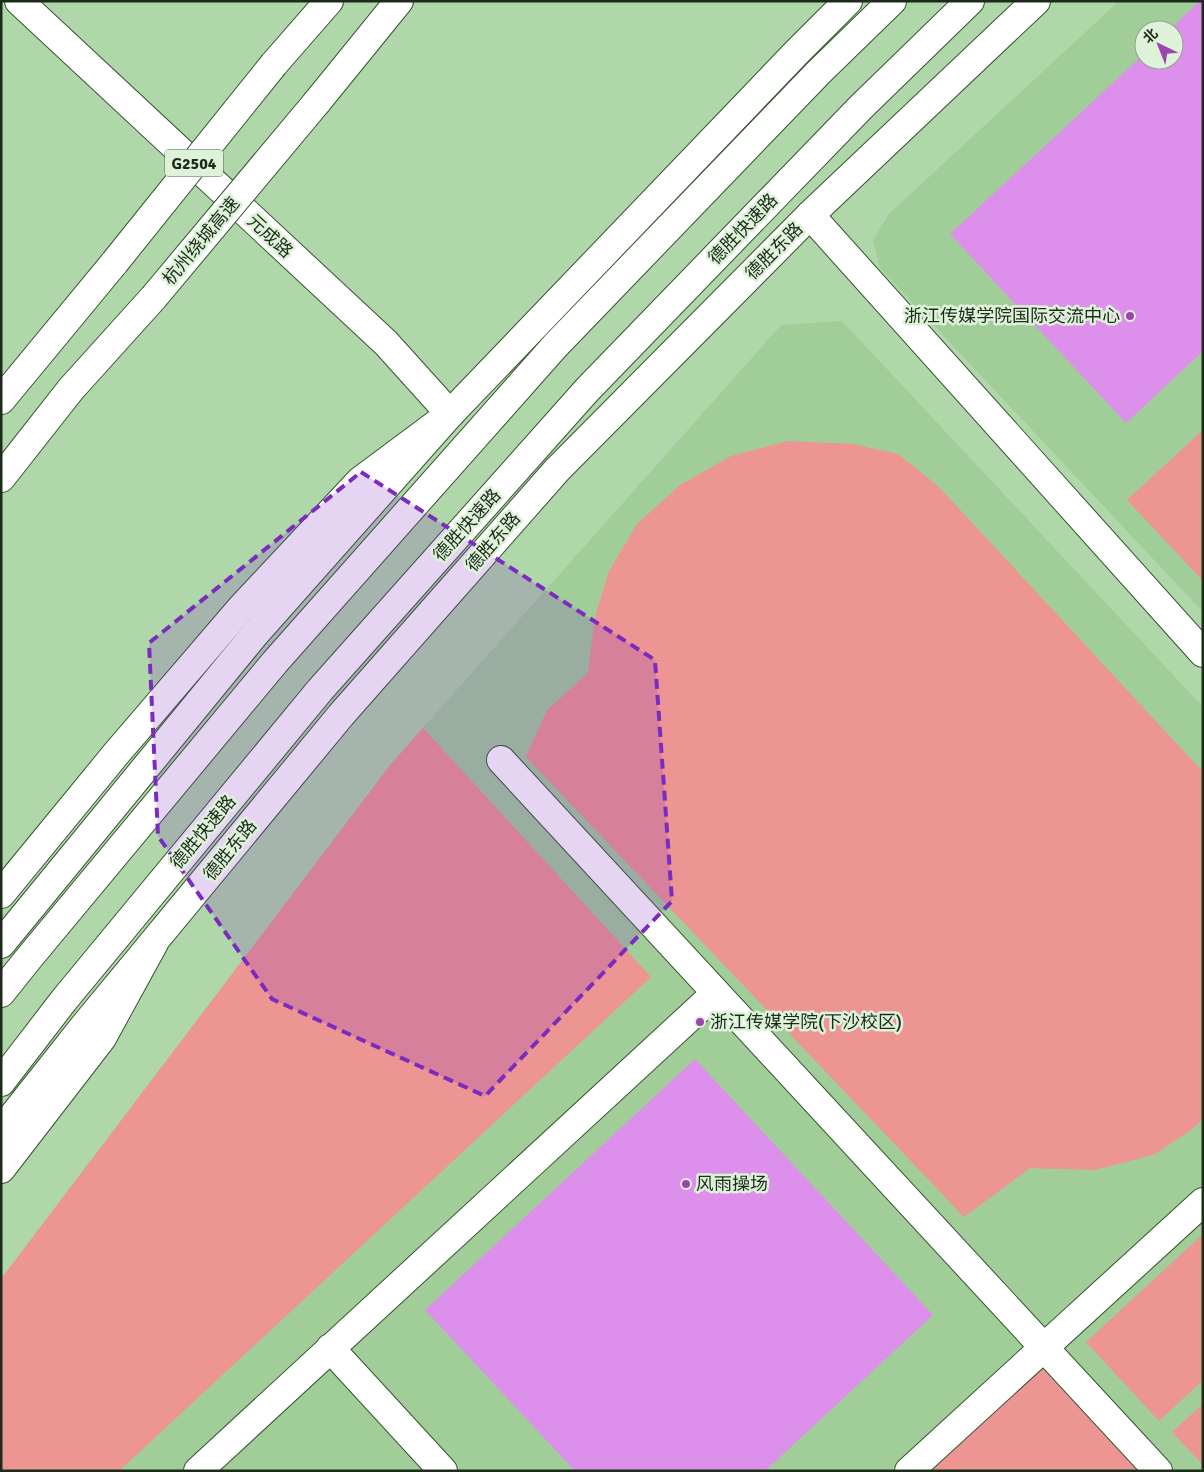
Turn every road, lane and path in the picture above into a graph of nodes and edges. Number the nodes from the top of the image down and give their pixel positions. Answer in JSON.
{"nodes":[{"id":1,"x":19,"y":1,"type":"edge"},
{"id":2,"x":329,"y":1,"type":"edge"},
{"id":3,"x":399,"y":1,"type":"edge"},
{"id":4,"x":848,"y":1,"type":"edge"},
{"id":5,"x":892,"y":1,"type":"edge"},
{"id":6,"x":970,"y":1,"type":"edge"},
{"id":7,"x":1036,"y":1,"type":"edge"},
{"id":8,"x":810,"y":215,"type":"junction"},
{"id":9,"x":1,"y":400,"type":"edge"},
{"id":10,"x":450,"y":414,"type":"junction"},
{"id":11,"x":1,"y":478,"type":"edge"},
{"id":12,"x":1203,"y":653,"type":"edge"},
{"id":13,"x":501,"y":760,"type":"dead end"},
{"id":14,"x":1,"y":894,"type":"edge"},
{"id":15,"x":154,"y":943,"type":"junction"},
{"id":16,"x":1,"y":944,"type":"edge"},
{"id":17,"x":1,"y":993,"type":"edge"},
{"id":18,"x":716,"y":993,"type":"junction"},
{"id":19,"x":1,"y":1082,"type":"edge"},
{"id":20,"x":1,"y":1131,"type":"edge"},
{"id":21,"x":1,"y":1169,"type":"edge"},
{"id":22,"x":1203,"y":1202,"type":"edge"},
{"id":23,"x":1044,"y":1347,"type":"junction"},
{"id":24,"x":330,"y":1348,"type":"junction"},
{"id":25,"x":198,"y":1471,"type":"edge"},
{"id":26,"x":442,"y":1471,"type":"edge"},
{"id":27,"x":909,"y":1471,"type":"edge"},
{"id":28,"x":1158,"y":1471,"type":"edge"}],
"edges":[{"from":1,"to":10,"type":"main road","name":"元成路"},
{"from":2,"to":9,"type":"main road","number":"G2504","bridge":true},
{"from":3,"to":11,"type":"main road","name":"杭州绕城高速","number":"G2504","bridge":true},
{"from":4,"to":10,"type":"main road"},
{"from":5,"to":17,"type":"main road"},
{"from":6,"to":19,"type":"main road","name":"德胜快速路"},
{"from":7,"to":8,"type":"main road","name":"德胜东路"},
{"from":8,"to":12,"type":"main road"},
{"from":8,"to":15,"type":"main road","name":"德胜东路"},
{"from":10,"to":14,"type":"main road"},
{"from":10,"to":16,"type":"main road"},
{"from":13,"to":18,"type":"main road"},
{"from":15,"to":20,"type":"main road","name":"德胜东路"},
{"from":15,"to":21,"type":"main road"},
{"from":18,"to":23,"type":"main road"},
{"from":18,"to":24,"type":"main road"},
{"from":22,"to":23,"type":"main road"},
{"from":23,"to":27,"type":"main road"},
{"from":23,"to":28,"type":"main road"},
{"from":24,"to":25,"type":"main road"},
{"from":24,"to":26,"type":"main road"}]}
